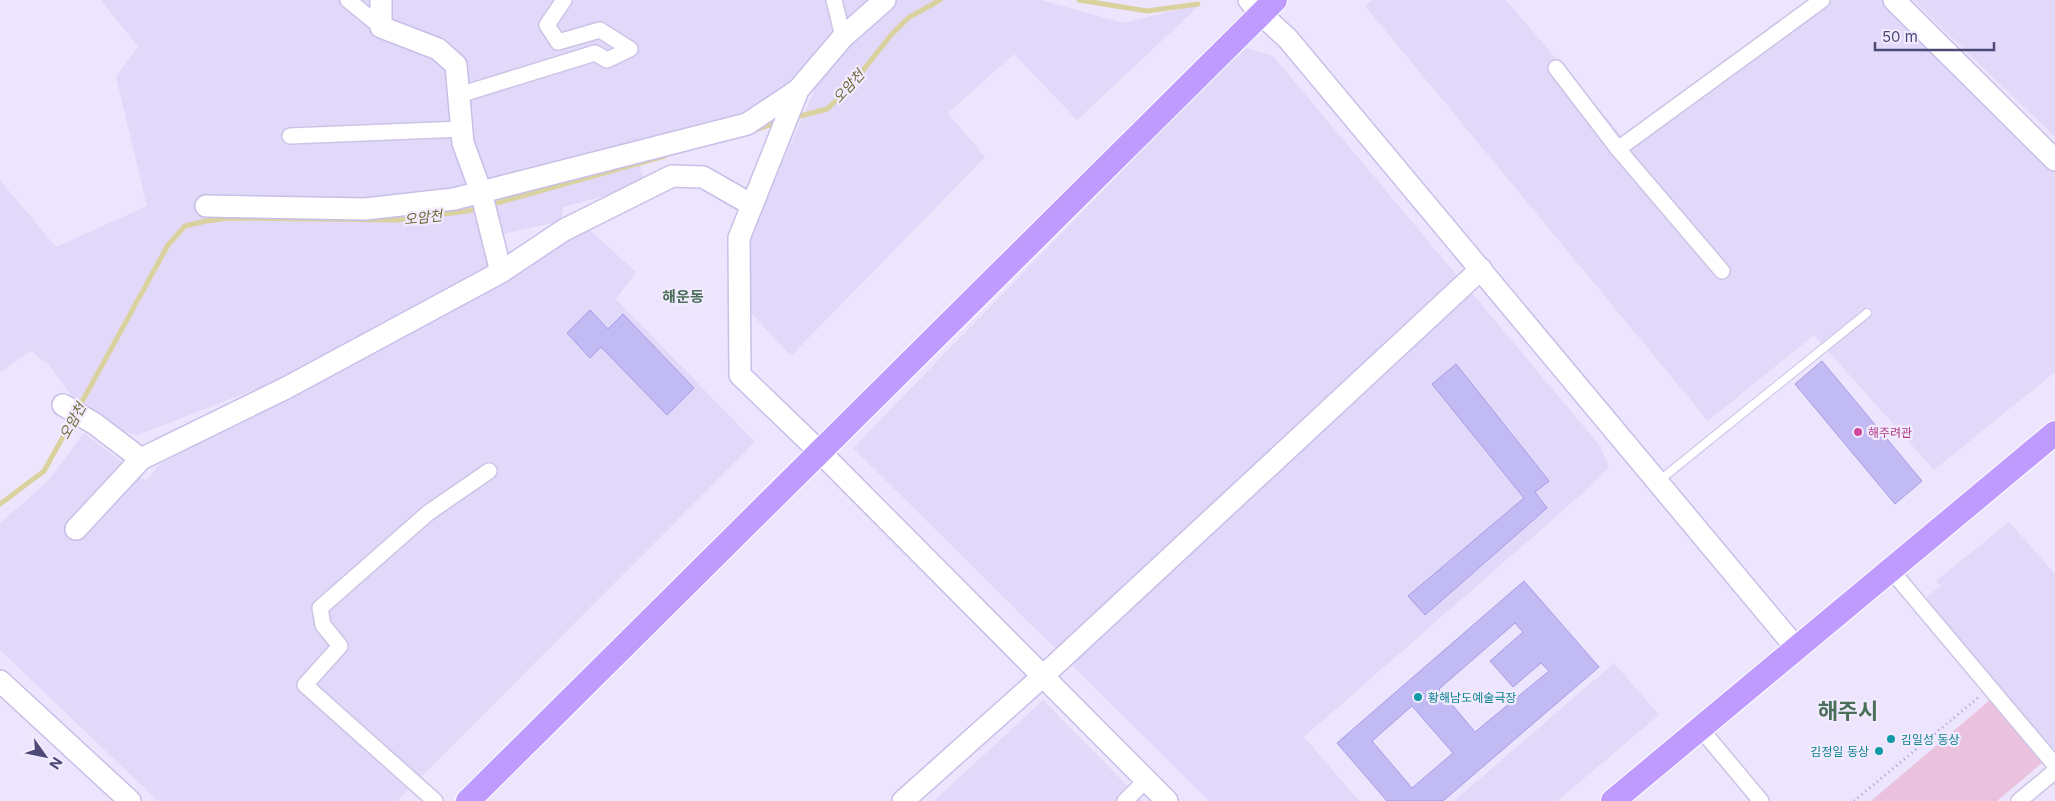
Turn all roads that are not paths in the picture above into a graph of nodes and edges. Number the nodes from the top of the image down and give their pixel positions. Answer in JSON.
{"nodes":[{"id":1,"x":348,"y":0,"type":"edge"},
{"id":2,"x":381,"y":0,"type":"edge"},
{"id":3,"x":564,"y":0,"type":"edge"},
{"id":4,"x":834,"y":0,"type":"edge"},
{"id":5,"x":885,"y":0,"type":"edge"},
{"id":6,"x":1822,"y":0,"type":"edge"},
{"id":7,"x":1894,"y":0,"type":"edge"},
{"id":8,"x":1262,"y":5,"type":"edge"},
{"id":9,"x":381,"y":27,"type":"junction"},
{"id":10,"x":843,"y":37,"type":"junction"},
{"id":11,"x":1556,"y":68,"type":"dead end"},
{"id":12,"x":458,"y":94,"type":"junction"},
{"id":13,"x":795,"y":99,"type":"junction"},
{"id":14,"x":462,"y":129,"type":"junction"},
{"id":15,"x":290,"y":136,"type":"dead end"},
{"id":16,"x":1618,"y":149,"type":"junction"},
{"id":17,"x":2055,"y":160,"type":"edge"},
{"id":18,"x":484,"y":202,"type":"junction"},
{"id":19,"x":752,"y":205,"type":"junction"},
{"id":20,"x":206,"y":206,"type":"dead end"},
{"id":21,"x":1481,"y":269,"type":"junction"},
{"id":22,"x":1722,"y":271,"type":"dead end"},
{"id":23,"x":501,"y":272,"type":"junction"},
{"id":24,"x":1867,"y":313,"type":"dead end"},
{"id":25,"x":63,"y":405,"type":"dead end"},
{"id":26,"x":2055,"y":433,"type":"edge"},
{"id":27,"x":820,"y":452,"type":"junction"},
{"id":28,"x":141,"y":459,"type":"junction"},
{"id":29,"x":489,"y":471,"type":"dead end"},
{"id":30,"x":1658,"y":482,"type":"junction"},
{"id":31,"x":76,"y":529,"type":"dead end"},
{"id":32,"x":1891,"y":570,"type":"junction"},
{"id":33,"x":1797,"y":649,"type":"junction"},
{"id":34,"x":1042,"y":676,"type":"junction"},
{"id":35,"x":0,"y":681,"type":"edge"},
{"id":36,"x":1700,"y":728,"type":"junction"},
{"id":37,"x":2055,"y":765,"type":"edge"},
{"id":38,"x":2055,"y":771,"type":"edge"},
{"id":39,"x":1146,"y":780,"type":"junction"},
{"id":40,"x":911,"y":799,"type":"edge"},
{"id":41,"x":130,"y":801,"type":"edge"},
{"id":42,"x":435,"y":801,"type":"edge"},
{"id":43,"x":468,"y":801,"type":"edge"},
{"id":44,"x":1124,"y":801,"type":"edge"},
{"id":45,"x":1167,"y":801,"type":"edge"},
{"id":46,"x":1613,"y":801,"type":"edge"},
{"id":47,"x":1761,"y":801,"type":"edge"},
{"id":48,"x":2019,"y":801,"type":"edge"}],
"edges":[{"from":1,"to":9,"type":"street"},
{"from":2,"to":9,"type":"street"},
{"from":3,"to":12,"type":"street"},
{"from":4,"to":10,"type":"street"},
{"from":5,"to":10,"type":"street"},
{"from":6,"to":16,"type":"street"},
{"from":7,"to":17,"type":"street"},
{"from":8,"to":21,"type":"street"},
{"from":8,"to":27,"type":"main road"},
{"from":9,"to":12,"type":"street"},
{"from":10,"to":13,"type":"street"},
{"from":11,"to":16,"type":"street"},
{"from":12,"to":14,"type":"street"},
{"from":13,"to":18,"type":"street"},
{"from":13,"to":19,"type":"street"},
{"from":14,"to":15,"type":"street"},
{"from":14,"to":18,"type":"street"},
{"from":16,"to":22,"type":"street"},
{"from":18,"to":20,"type":"street"},
{"from":18,"to":23,"type":"street"},
{"from":19,"to":23,"type":"street"},
{"from":19,"to":27,"type":"street"},
{"from":21,"to":30,"type":"street"},
{"from":21,"to":34,"type":"street"},
{"from":23,"to":28,"type":"street"},
{"from":24,"to":30,"type":"lane"},
{"from":25,"to":28,"type":"street"},
{"from":26,"to":32,"type":"main road"},
{"from":27,"to":34,"type":"street"},
{"from":27,"to":43,"type":"main road"},
{"from":28,"to":31,"type":"street"},
{"from":29,"to":42,"type":"street"},
{"from":30,"to":33,"type":"street"},
{"from":32,"to":33,"type":"main road"},
{"from":32,"to":37,"type":"street"},
{"from":33,"to":36,"type":"main road"},
{"from":34,"to":39,"type":"street"},
{"from":34,"to":40,"type":"street"},
{"from":35,"to":41,"type":"street"},
{"from":36,"to":46,"type":"main road"},
{"from":36,"to":47,"type":"street"},
{"from":38,"to":48,"type":"street"},
{"from":39,"to":44,"type":"street"},
{"from":39,"to":45,"type":"street"}]}
